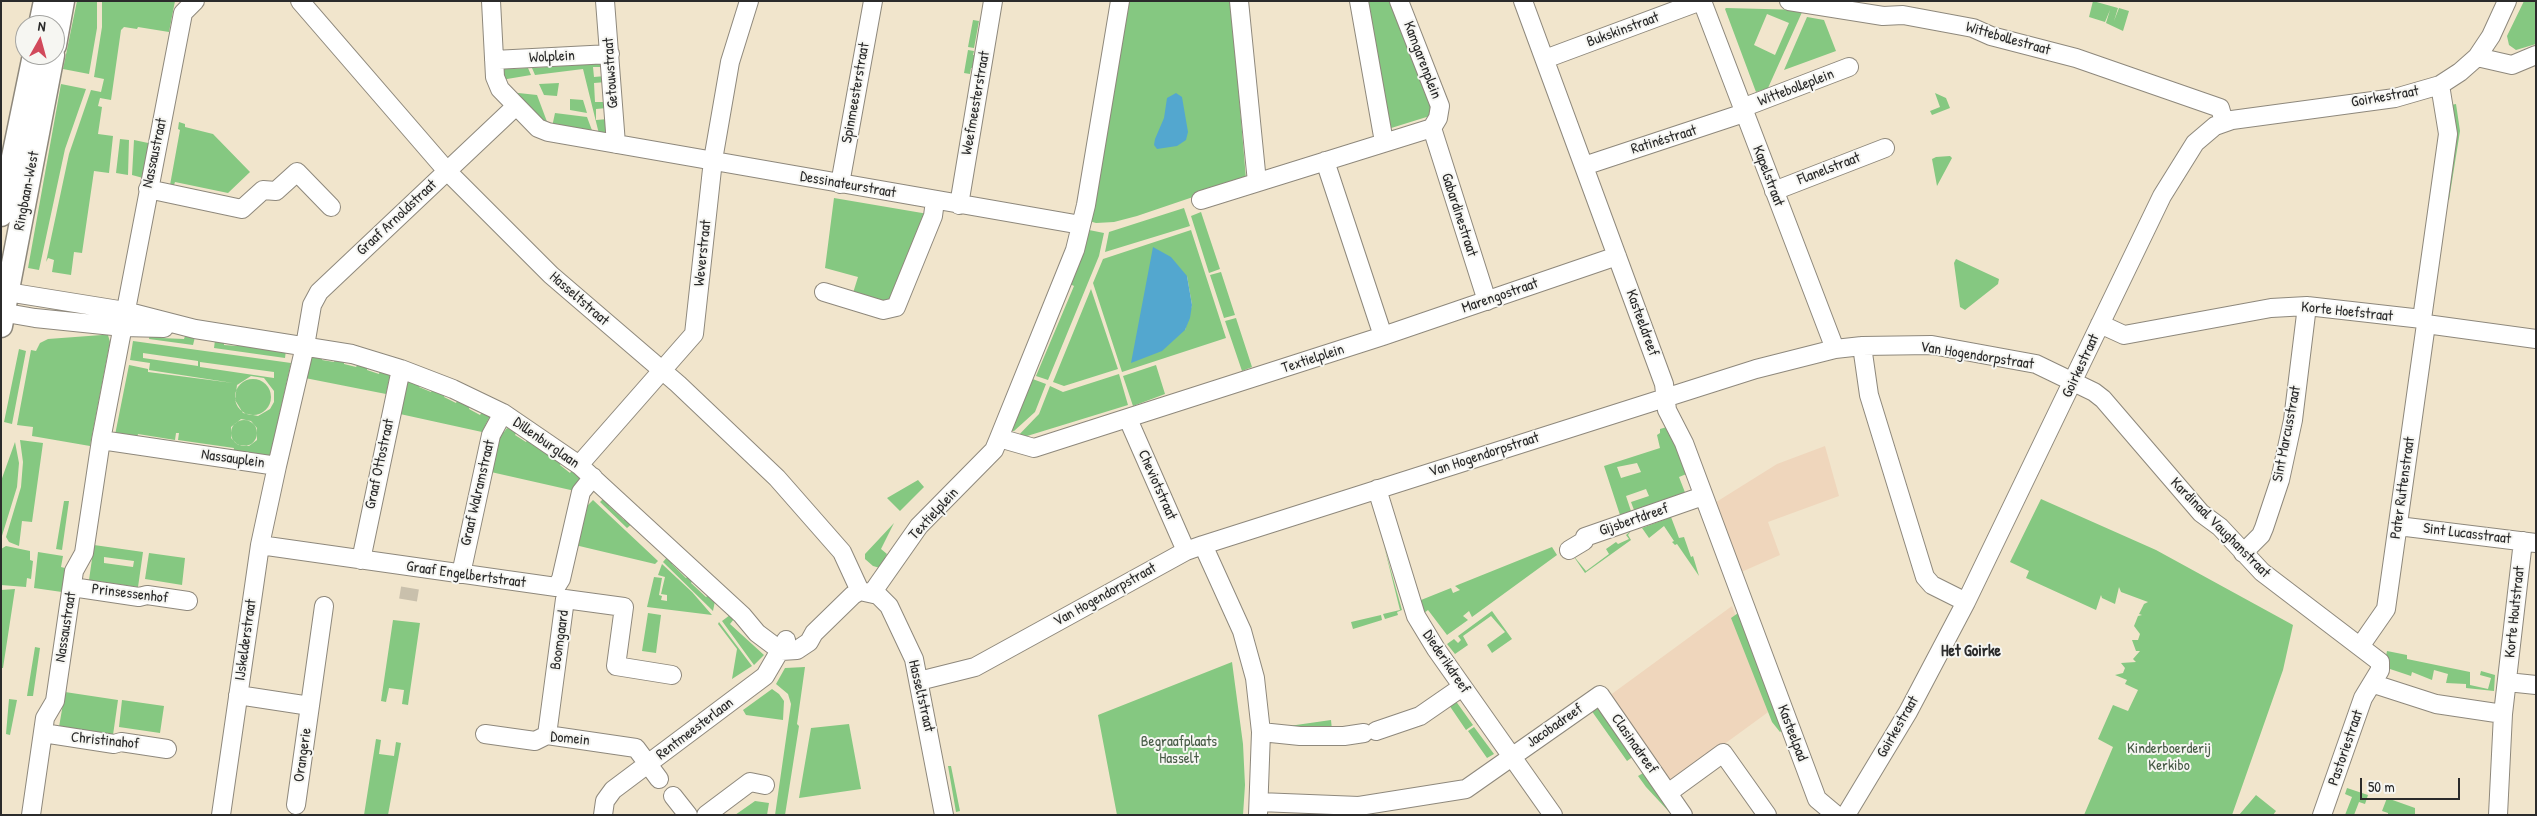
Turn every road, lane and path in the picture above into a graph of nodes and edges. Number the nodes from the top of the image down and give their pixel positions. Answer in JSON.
{"nodes":[{"id":1,"x":45,"y":1,"type":"edge"},
{"id":2,"x":63,"y":1,"type":"edge"},
{"id":3,"x":195,"y":1,"type":"edge"},
{"id":4,"x":300,"y":1,"type":"edge"},
{"id":5,"x":491,"y":1,"type":"edge"},
{"id":6,"x":605,"y":1,"type":"edge"},
{"id":7,"x":749,"y":1,"type":"edge"},
{"id":8,"x":872,"y":1,"type":"edge"},
{"id":9,"x":994,"y":1,"type":"edge"},
{"id":10,"x":1120,"y":1,"type":"edge"},
{"id":11,"x":1239,"y":1,"type":"edge"},
{"id":12,"x":1359,"y":1,"type":"edge"},
{"id":13,"x":1399,"y":1,"type":"edge"},
{"id":14,"x":1523,"y":1,"type":"edge"},
{"id":15,"x":1702,"y":1,"type":"edge"},
{"id":16,"x":1789,"y":1,"type":"edge"},
{"id":17,"x":2507,"y":1,"type":"edge"},
{"id":18,"x":1857,"y":7,"type":"edge"},
{"id":19,"x":42,"y":15,"type":"edge"},
{"id":20,"x":61,"y":15,"type":"edge"},
{"id":21,"x":610,"y":54,"type":"junction"},
{"id":22,"x":2536,"y":55,"type":"edge"},
{"id":23,"x":2477,"y":57,"type":"junction"},
{"id":24,"x":1545,"y":59,"type":"junction"},
{"id":25,"x":494,"y":60,"type":"junction"},
{"id":26,"x":32,"y":65,"type":"edge"},
{"id":27,"x":51,"y":65,"type":"edge"},
{"id":28,"x":1849,"y":67,"type":"dead end"},
{"id":29,"x":2440,"y":85,"type":"junction"},
{"id":30,"x":516,"y":106,"type":"junction"},
{"id":31,"x":1743,"y":111,"type":"junction"},
{"id":32,"x":2222,"y":115,"type":"junction"},
{"id":33,"x":1432,"y":128,"type":"junction"},
{"id":34,"x":1384,"y":142,"type":"junction"},
{"id":35,"x":616,"y":144,"type":"junction"},
{"id":36,"x":1885,"y":148,"type":"dead end"},
{"id":37,"x":713,"y":160,"type":"junction"},
{"id":38,"x":1324,"y":161,"type":"junction"},
{"id":39,"x":1584,"y":166,"type":"junction"},
{"id":40,"x":448,"y":171,"type":"junction"},
{"id":41,"x":1256,"y":182,"type":"junction"},
{"id":42,"x":840,"y":184,"type":"junction"},
{"id":43,"x":148,"y":189,"type":"junction"},
{"id":44,"x":1774,"y":191,"type":"junction"},
{"id":45,"x":1201,"y":200,"type":"dead end"},
{"id":46,"x":935,"y":201,"type":"junction"},
{"id":47,"x":959,"y":205,"type":"junction"},
{"id":48,"x":330,"y":207,"type":"dead end"},
{"id":49,"x":1,"y":215,"type":"edge"},
{"id":50,"x":1081,"y":225,"type":"junction"},
{"id":51,"x":1617,"y":256,"type":"junction"},
{"id":52,"x":824,"y":292,"type":"dead end"},
{"id":53,"x":1487,"y":301,"type":"junction"},
{"id":54,"x":2307,"y":306,"type":"junction"},
{"id":55,"x":3,"y":307,"type":"edge"},
{"id":56,"x":124,"y":319,"type":"junction"},
{"id":57,"x":2424,"y":322,"type":"junction"},
{"id":58,"x":2100,"y":324,"type":"junction"},
{"id":59,"x":1383,"y":336,"type":"junction"},
{"id":60,"x":2536,"y":339,"type":"edge"},
{"id":61,"x":305,"y":346,"type":"junction"},
{"id":62,"x":1862,"y":346,"type":"junction"},
{"id":63,"x":1835,"y":349,"type":"junction"},
{"id":64,"x":401,"y":369,"type":"junction"},
{"id":65,"x":662,"y":371,"type":"junction"},
{"id":66,"x":2074,"y":382,"type":"junction"},
{"id":67,"x":1665,"y":396,"type":"junction"},
{"id":68,"x":503,"y":413,"type":"junction"},
{"id":69,"x":1128,"y":419,"type":"junction"},
{"id":70,"x":999,"y":438,"type":"junction"},
{"id":71,"x":101,"y":440,"type":"junction"},
{"id":72,"x":579,"y":465,"type":"junction"},
{"id":73,"x":277,"y":466,"type":"junction"},
{"id":74,"x":593,"y":477,"type":"junction"},
{"id":75,"x":1377,"y":489,"type":"junction"},
{"id":76,"x":1702,"y":496,"type":"junction"},
{"id":77,"x":2398,"y":526,"type":"junction"},
{"id":78,"x":2529,"y":542,"type":"edge"},
{"id":79,"x":260,"y":545,"type":"junction"},
{"id":80,"x":1203,"y":545,"type":"junction"},
{"id":81,"x":1569,"y":550,"type":"dead end"},
{"id":82,"x":1186,"y":551,"type":"junction"},
{"id":83,"x":2243,"y":553,"type":"junction"},
{"id":84,"x":360,"y":560,"type":"junction"},
{"id":85,"x":461,"y":574,"type":"junction"},
{"id":86,"x":72,"y":586,"type":"junction"},
{"id":87,"x":867,"y":592,"type":"junction"},
{"id":88,"x":188,"y":601,"type":"dead end"},
{"id":89,"x":1966,"y":602,"type":"junction"},
{"id":90,"x":324,"y":606,"type":"dead end"},
{"id":91,"x":1758,"y":644,"type":"joint"},
{"id":92,"x":784,"y":645,"type":"junction"},
{"id":93,"x":2361,"y":646,"type":"junction"},
{"id":94,"x":2380,"y":662,"type":"joint"},
{"id":95,"x":672,"y":674,"type":"dead end"},
{"id":96,"x":919,"y":681,"type":"junction"},
{"id":97,"x":2507,"y":682,"type":"junction"},
{"id":98,"x":2374,"y":684,"type":"junction"},
{"id":99,"x":2536,"y":684,"type":"edge"},
{"id":100,"x":1462,"y":687,"type":"junction"},
{"id":101,"x":238,"y":695,"type":"junction"},
{"id":102,"x":1600,"y":695,"type":"joint"},
{"id":103,"x":310,"y":706,"type":"junction"},
{"id":104,"x":2503,"y":714,"type":"junction"},
{"id":105,"x":1261,"y":732,"type":"junction"},
{"id":106,"x":43,"y":734,"type":"junction"},
{"id":107,"x":485,"y":734,"type":"dead end"},
{"id":108,"x":547,"y":735,"type":"junction"},
{"id":109,"x":167,"y":749,"type":"dead end"},
{"id":110,"x":1511,"y":757,"type":"junction"},
{"id":111,"x":654,"y":772,"type":"junction"},
{"id":112,"x":765,"y":785,"type":"dead end"},
{"id":113,"x":1668,"y":793,"type":"junction"},
{"id":114,"x":673,"y":796,"type":"dead end"},
{"id":115,"x":296,"y":806,"type":"dead end"},
{"id":116,"x":1259,"y":808,"type":"edge"},
{"id":117,"x":31,"y":815,"type":"edge"},
{"id":118,"x":221,"y":815,"type":"edge"},
{"id":119,"x":603,"y":815,"type":"edge"},
{"id":120,"x":688,"y":815,"type":"edge"},
{"id":121,"x":706,"y":815,"type":"edge"},
{"id":122,"x":944,"y":815,"type":"edge"},
{"id":123,"x":1553,"y":815,"type":"edge"},
{"id":124,"x":1683,"y":815,"type":"edge"},
{"id":125,"x":1767,"y":815,"type":"edge"},
{"id":126,"x":1836,"y":815,"type":"edge"},
{"id":127,"x":1846,"y":815,"type":"edge"},
{"id":128,"x":2322,"y":815,"type":"edge"},
{"id":129,"x":2498,"y":815,"type":"edge"}],
"edges":[{"from":1,"to":19,"type":"main road"},
{"from":2,"to":20,"type":"main road"},
{"from":3,"to":43,"type":"street","name":"Nassaustraat"},
{"from":4,"to":40,"type":"street","name":"Hasseltstraat"},
{"from":5,"to":25,"type":"street"},
{"from":6,"to":21,"type":"street","name":"Getouwstraat"},
{"from":7,"to":37,"type":"street","name":"Weverstraat"},
{"from":8,"to":42,"type":"street","name":"Spinmeesterstraat"},
{"from":9,"to":47,"type":"street","name":"Weefmeesterstraat"},
{"from":10,"to":50,"type":"street","name":"Textielplein"},
{"from":11,"to":41,"type":"street"},
{"from":12,"to":34,"type":"street"},
{"from":13,"to":33,"type":"street","name":"Kamgarenplein"},
{"from":14,"to":24,"type":"street","name":"Kasteeldreef"},
{"from":15,"to":24,"type":"street","name":"Bukskinstraat"},
{"from":15,"to":31,"type":"street","name":"Kapelstraat"},
{"from":16,"to":18,"type":"street","name":"Wittebollestraat"},
{"from":17,"to":23,"type":"street","name":"Goirkestraat"},
{"from":18,"to":32,"type":"street","name":"Wittebollestraat"},
{"from":21,"to":25,"type":"street","name":"Wolplein"},
{"from":21,"to":35,"type":"street","name":"Getouwstraat"},
{"from":22,"to":23,"type":"street"},
{"from":23,"to":29,"type":"street","name":"Goirkestraat"},
{"from":24,"to":39,"type":"street","name":"Kasteeldreef"},
{"from":25,"to":30,"type":"street"},
{"from":26,"to":49,"type":"main road","name":"Ringbaan-West"},
{"from":27,"to":55,"type":"main road","name":"Ringbaan-West"},
{"from":28,"to":31,"type":"street","name":"Wittebolleplein"},
{"from":29,"to":32,"type":"street","name":"Goirkestraat"},
{"from":29,"to":57,"type":"street","name":"Pater Ruttenstraat"},
{"from":30,"to":35,"type":"street"},
{"from":30,"to":40,"type":"street","name":"Graaf Arnoldstraat"},
{"from":31,"to":39,"type":"street","name":"Ratinéstraat"},
{"from":31,"to":44,"type":"street","name":"Kapelstraat"},
{"from":32,"to":58,"type":"street","name":"Goirkestraat"},
{"from":33,"to":34,"type":"street"},
{"from":33,"to":53,"type":"street","name":"Gabardinestraat"},
{"from":34,"to":38,"type":"street"},
{"from":35,"to":37,"type":"street","name":"Dessinateurstraat"},
{"from":36,"to":44,"type":"street","name":"Flanelstraat"},
{"from":37,"to":42,"type":"street","name":"Dessinateurstraat"},
{"from":37,"to":65,"type":"street","name":"Weverstraat"},
{"from":38,"to":41,"type":"street"},
{"from":38,"to":59,"type":"street"},
{"from":39,"to":51,"type":"street","name":"Kasteeldreef"},
{"from":40,"to":61,"type":"street","name":"Graaf Arnoldstraat"},
{"from":40,"to":65,"type":"street","name":"Hasseltstraat"},
{"from":41,"to":45,"type":"street"},
{"from":42,"to":46,"type":"street","name":"Dessinateurstraat"},
{"from":43,"to":48,"type":"street"},
{"from":43,"to":56,"type":"street","name":"Nassaustraat"},
{"from":44,"to":63,"type":"street","name":"Kapelstraat"},
{"from":46,"to":47,"type":"street","name":"Dessinateurstraat"},
{"from":46,"to":52,"type":"street"},
{"from":47,"to":50,"type":"street","name":"Dessinateurstraat"},
{"from":50,"to":70,"type":"street","name":"Textielplein"},
{"from":51,"to":53,"type":"street","name":"Marengostraat"},
{"from":51,"to":67,"type":"street","name":"Kasteeldreef"},
{"from":53,"to":59,"type":"street","name":"Marengostraat"},
{"from":54,"to":57,"type":"street","name":"Korte Hoefstraat"},
{"from":54,"to":58,"type":"street","name":"Korte Hoefstraat"},
{"from":54,"to":83,"type":"street","name":"Sint Marcusstraat"},
{"from":55,"to":56,"type":"street"},
{"from":56,"to":61,"type":"street"},
{"from":56,"to":71,"type":"street"},
{"from":57,"to":60,"type":"street","name":"Korte Hoefstraat"},
{"from":57,"to":77,"type":"street","name":"Pater Ruttenstraat"},
{"from":58,"to":66,"type":"street","name":"Goirkestraat"},
{"from":59,"to":69,"type":"street","name":"Textielplein"},
{"from":61,"to":64,"type":"street","name":"Dillenburglaan"},
{"from":61,"to":73,"type":"street","name":"Nassauplein"},
{"from":62,"to":63,"type":"street","name":"Van Hogendorpstraat"},
{"from":62,"to":66,"type":"street","name":"Van Hogendorpstraat"},
{"from":62,"to":89,"type":"street"},
{"from":63,"to":67,"type":"street","name":"Van Hogendorpstraat"},
{"from":64,"to":68,"type":"street","name":"Dillenburglaan"},
{"from":64,"to":84,"type":"street","name":"Graaf Ottostraat"},
{"from":65,"to":72,"type":"street","name":"Weverstraat"},
{"from":65,"to":87,"type":"street","name":"Hasseltstraat"},
{"from":66,"to":83,"type":"street","name":"Kardinaal Vaughanstraat"},
{"from":66,"to":89,"type":"street","name":"Goirkestraat"},
{"from":67,"to":75,"type":"street","name":"Van Hogendorpstraat"},
{"from":67,"to":76,"type":"street","name":"Kasteeldreef"},
{"from":68,"to":72,"type":"street","name":"Dillenburglaan"},
{"from":68,"to":85,"type":"street","name":"Graaf Walramstraat"},
{"from":69,"to":70,"type":"street","name":"Textielplein"},
{"from":69,"to":82,"type":"street","name":"Cheviotstraat"},
{"from":70,"to":87,"type":"street","name":"Textielplein"},
{"from":71,"to":73,"type":"street","name":"Nassauplein"},
{"from":71,"to":86,"type":"street","name":"Nassaustraat"},
{"from":72,"to":74,"type":"street","name":"Dillenburglaan"},
{"from":73,"to":79,"type":"street","name":"IJskelderstraat"},
{"from":74,"to":85,"type":"street","name":"Graaf Engelbertstraat"},
{"from":74,"to":92,"type":"street","name":"Dillenburglaan"},
{"from":75,"to":80,"type":"street","name":"Van Hogendorpstraat"},
{"from":75,"to":100,"type":"street","name":"Diederikdreef"},
{"from":76,"to":81,"type":"street","name":"Gijsbertdreef"},
{"from":76,"to":91,"type":"street","name":"Kasteeldreef"},
{"from":77,"to":78,"type":"street","name":"Sint Lucasstraat"},
{"from":77,"to":93,"type":"street","name":"Pater Ruttenstraat"},
{"from":78,"to":97,"type":"street","name":"Korte Houtstraat"},
{"from":79,"to":84,"type":"street","name":"Graaf Engelbertstraat"},
{"from":79,"to":101,"type":"street","name":"IJskelderstraat"},
{"from":80,"to":82,"type":"street","name":"Van Hogendorpstraat"},
{"from":80,"to":105,"type":"street"},
{"from":82,"to":96,"type":"street","name":"Van Hogendorpstraat"},
{"from":83,"to":93,"type":"street","name":"Kardinaal Vaughanstraat"},
{"from":84,"to":85,"type":"street","name":"Graaf Engelbertstraat"},
{"from":86,"to":88,"type":"street","name":"Prinsessenhof"},
{"from":86,"to":106,"type":"street","name":"Nassaustraat"},
{"from":87,"to":92,"type":"street","name":"Textielplein"},
{"from":87,"to":96,"type":"street","name":"Hasseltstraat"},
{"from":89,"to":127,"type":"street","name":"Goirkestraat"},
{"from":90,"to":103,"type":"street","name":"Orangerie"},
{"from":91,"to":126,"type":"street","name":"Kasteelpad"},
{"from":92,"to":111,"type":"street","name":"Rentmeesterlaan"},
{"from":93,"to":94,"type":"street","name":"Kardinaal Vaughanstraat"},
{"from":94,"to":98,"type":"street","name":"Pastoriestraat"},
{"from":95,"to":108,"type":"street","name":"Boomgaard"},
{"from":96,"to":122,"type":"street","name":"Hasseltstraat"},
{"from":97,"to":99,"type":"street"},
{"from":97,"to":104,"type":"street","name":"Korte Houtstraat"},
{"from":98,"to":104,"type":"street"},
{"from":98,"to":128,"type":"street","name":"Pastoriestraat"},
{"from":100,"to":105,"type":"street"},
{"from":100,"to":110,"type":"street","name":"Diederikdreef"},
{"from":101,"to":103,"type":"street"},
{"from":101,"to":118,"type":"street","name":"IJskelderstraat"},
{"from":102,"to":110,"type":"street","name":"Jacobadreef"},
{"from":102,"to":113,"type":"street","name":"Clasinadreef"},
{"from":103,"to":115,"type":"street","name":"Orangerie"},
{"from":104,"to":129,"type":"street","name":"Korte Houtstraat"},
{"from":105,"to":116,"type":"street"},
{"from":106,"to":109,"type":"street","name":"Christinahof"},
{"from":106,"to":117,"type":"street","name":"Nassaustraat"},
{"from":107,"to":108,"type":"street","name":"Domein"},
{"from":108,"to":111,"type":"street","name":"Domein"},
{"from":110,"to":116,"type":"street"},
{"from":110,"to":123,"type":"street","name":"Diederikdreef"},
{"from":111,"to":119,"type":"street","name":"Rentmeesterlaan"},
{"from":112,"to":121,"type":"street"},
{"from":113,"to":124,"type":"street"},
{"from":113,"to":125,"type":"street"},
{"from":114,"to":120,"type":"street"}]}
